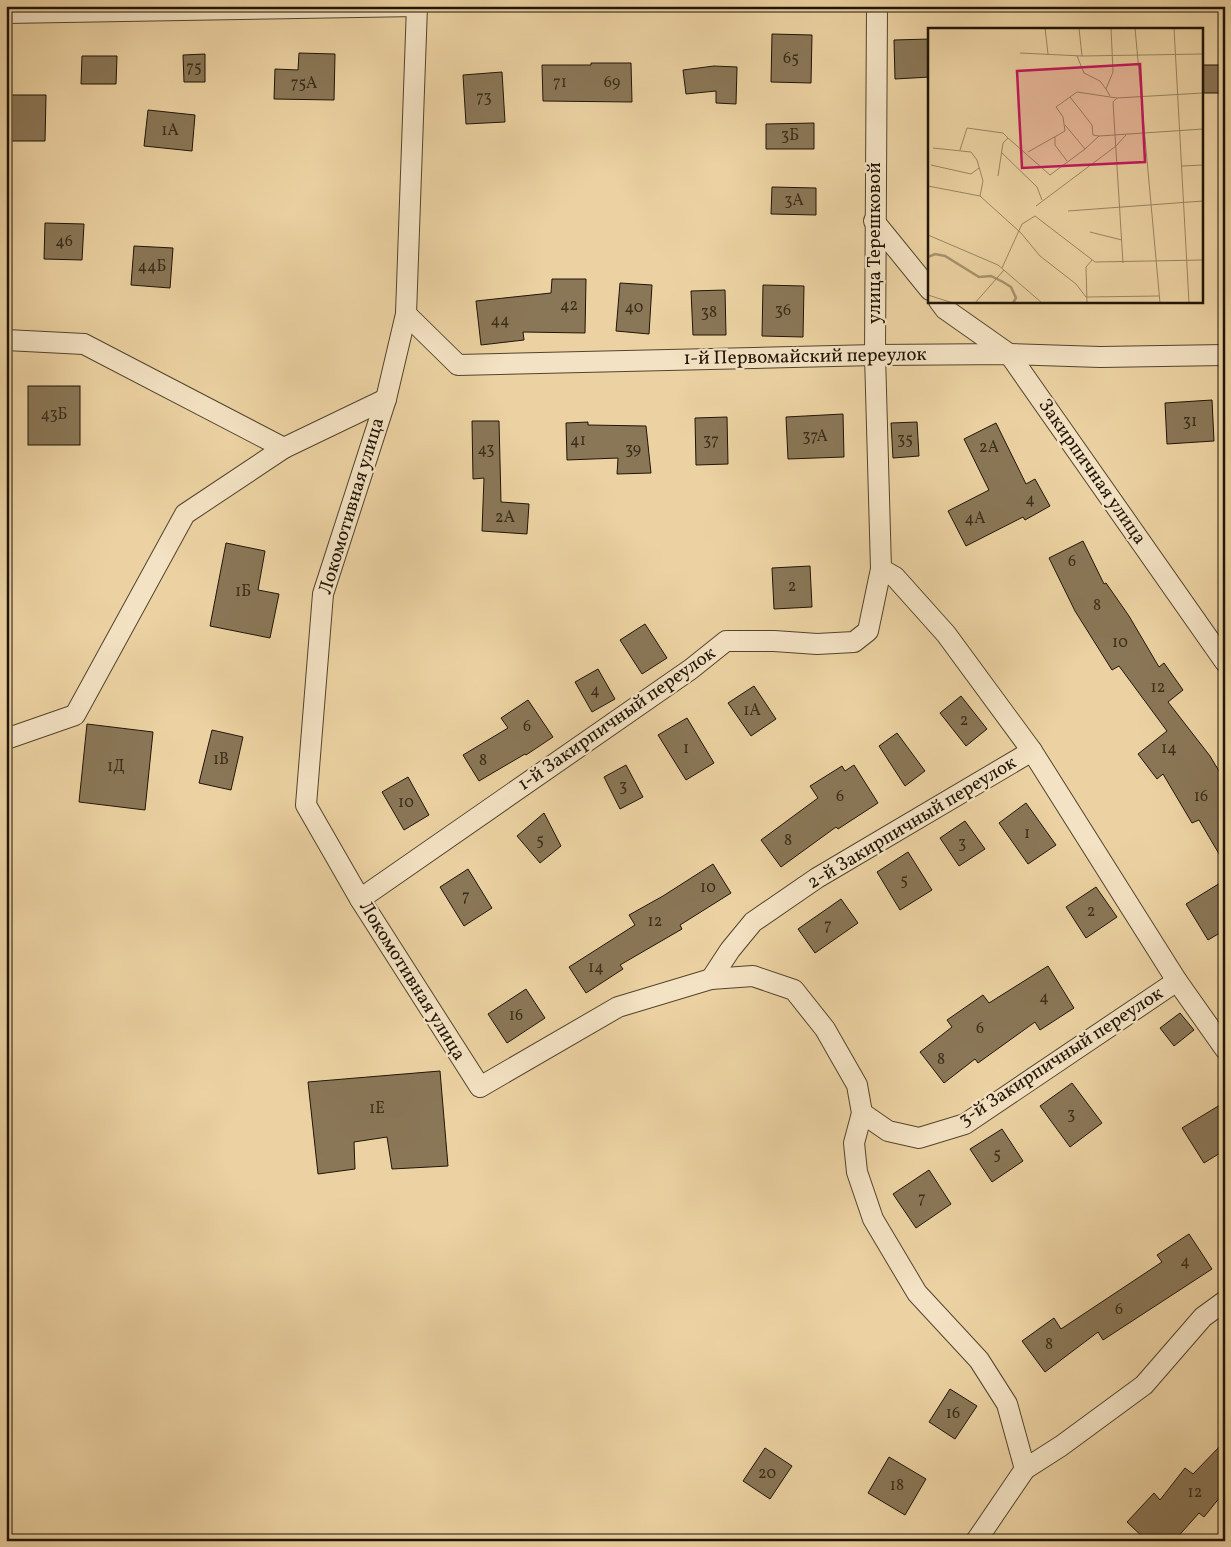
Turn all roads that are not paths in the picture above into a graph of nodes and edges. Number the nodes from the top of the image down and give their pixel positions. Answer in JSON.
{"nodes":[{"id":1,"x":417,"y":6,"type":"edge"},
{"id":2,"x":877,"y":6,"type":"edge"},
{"id":3,"x":6,"y":13,"type":"edge"},
{"id":4,"x":874,"y":221,"type":"junction"},
{"id":5,"x":928,"y":288,"type":"edge"},
{"id":6,"x":940,"y":302,"type":"edge"},
{"id":7,"x":406,"y":314,"type":"junction"},
{"id":8,"x":6,"y":340,"type":"edge"},
{"id":9,"x":1009,"y":354,"type":"junction"},
{"id":10,"x":875,"y":355,"type":"junction"},
{"id":11,"x":1225,"y":355,"type":"edge"},
{"id":12,"x":386,"y":398,"type":"junction"},
{"id":13,"x":284,"y":448,"type":"junction"},
{"id":14,"x":881,"y":569,"type":"junction"},
{"id":15,"x":1225,"y":662,"type":"edge"},
{"id":16,"x":6,"y":739,"type":"edge"},
{"id":17,"x":1032,"y":751,"type":"junction"},
{"id":18,"x":360,"y":899,"type":"junction"},
{"id":19,"x":711,"y":979,"type":"junction"},
{"id":20,"x":1177,"y":981,"type":"junction"},
{"id":21,"x":1225,"y":1049,"type":"edge"},
{"id":22,"x":862,"y":1113,"type":"junction"},
{"id":23,"x":1225,"y":1301,"type":"edge"},
{"id":24,"x":1025,"y":1469,"type":"junction"},
{"id":25,"x":976,"y":1541,"type":"edge"}],
"edges":[{"from":1,"to":3,"type":"street"},
{"from":1,"to":7,"type":"street","name":"Локомотивная улица"},
{"from":2,"to":4,"type":"street","name":"улица Терешковой"},
{"from":4,"to":5,"type":"street"},
{"from":4,"to":10,"type":"street","name":"улица Терешковой"},
{"from":6,"to":9,"type":"street","name":"Закирпичная улица"},
{"from":7,"to":10,"type":"street","name":"1-й Первомайский переулок"},
{"from":7,"to":12,"type":"street","name":"Локомотивная улица"},
{"from":8,"to":13,"type":"street"},
{"from":9,"to":10,"type":"street","name":"1-й Первомайский переулок"},
{"from":9,"to":11,"type":"street","name":"1-й Первомайский переулок"},
{"from":9,"to":15,"type":"street","name":"Закирпичная улица"},
{"from":10,"to":14,"type":"street","name":"улица Терешковой"},
{"from":12,"to":13,"type":"street"},
{"from":12,"to":18,"type":"street","name":"Локомотивная улица"},
{"from":13,"to":16,"type":"street"},
{"from":14,"to":17,"type":"street","name":"2-й Закирпичный переулок"},
{"from":14,"to":18,"type":"street","name":"1-й Закирпичный переулок"},
{"from":17,"to":19,"type":"street","name":"2-й Закирпичный переулок"},
{"from":17,"to":20,"type":"street"},
{"from":18,"to":19,"type":"street","name":"Локомотивная улица"},
{"from":19,"to":22,"type":"street","name":"Локомотивная улица"},
{"from":20,"to":21,"type":"street"},
{"from":20,"to":22,"type":"street","name":"3-й Закирпичный переулок"},
{"from":22,"to":24,"type":"street","name":"Локомотивная улица"},
{"from":23,"to":24,"type":"street"},
{"from":24,"to":25,"type":"street"}]}
